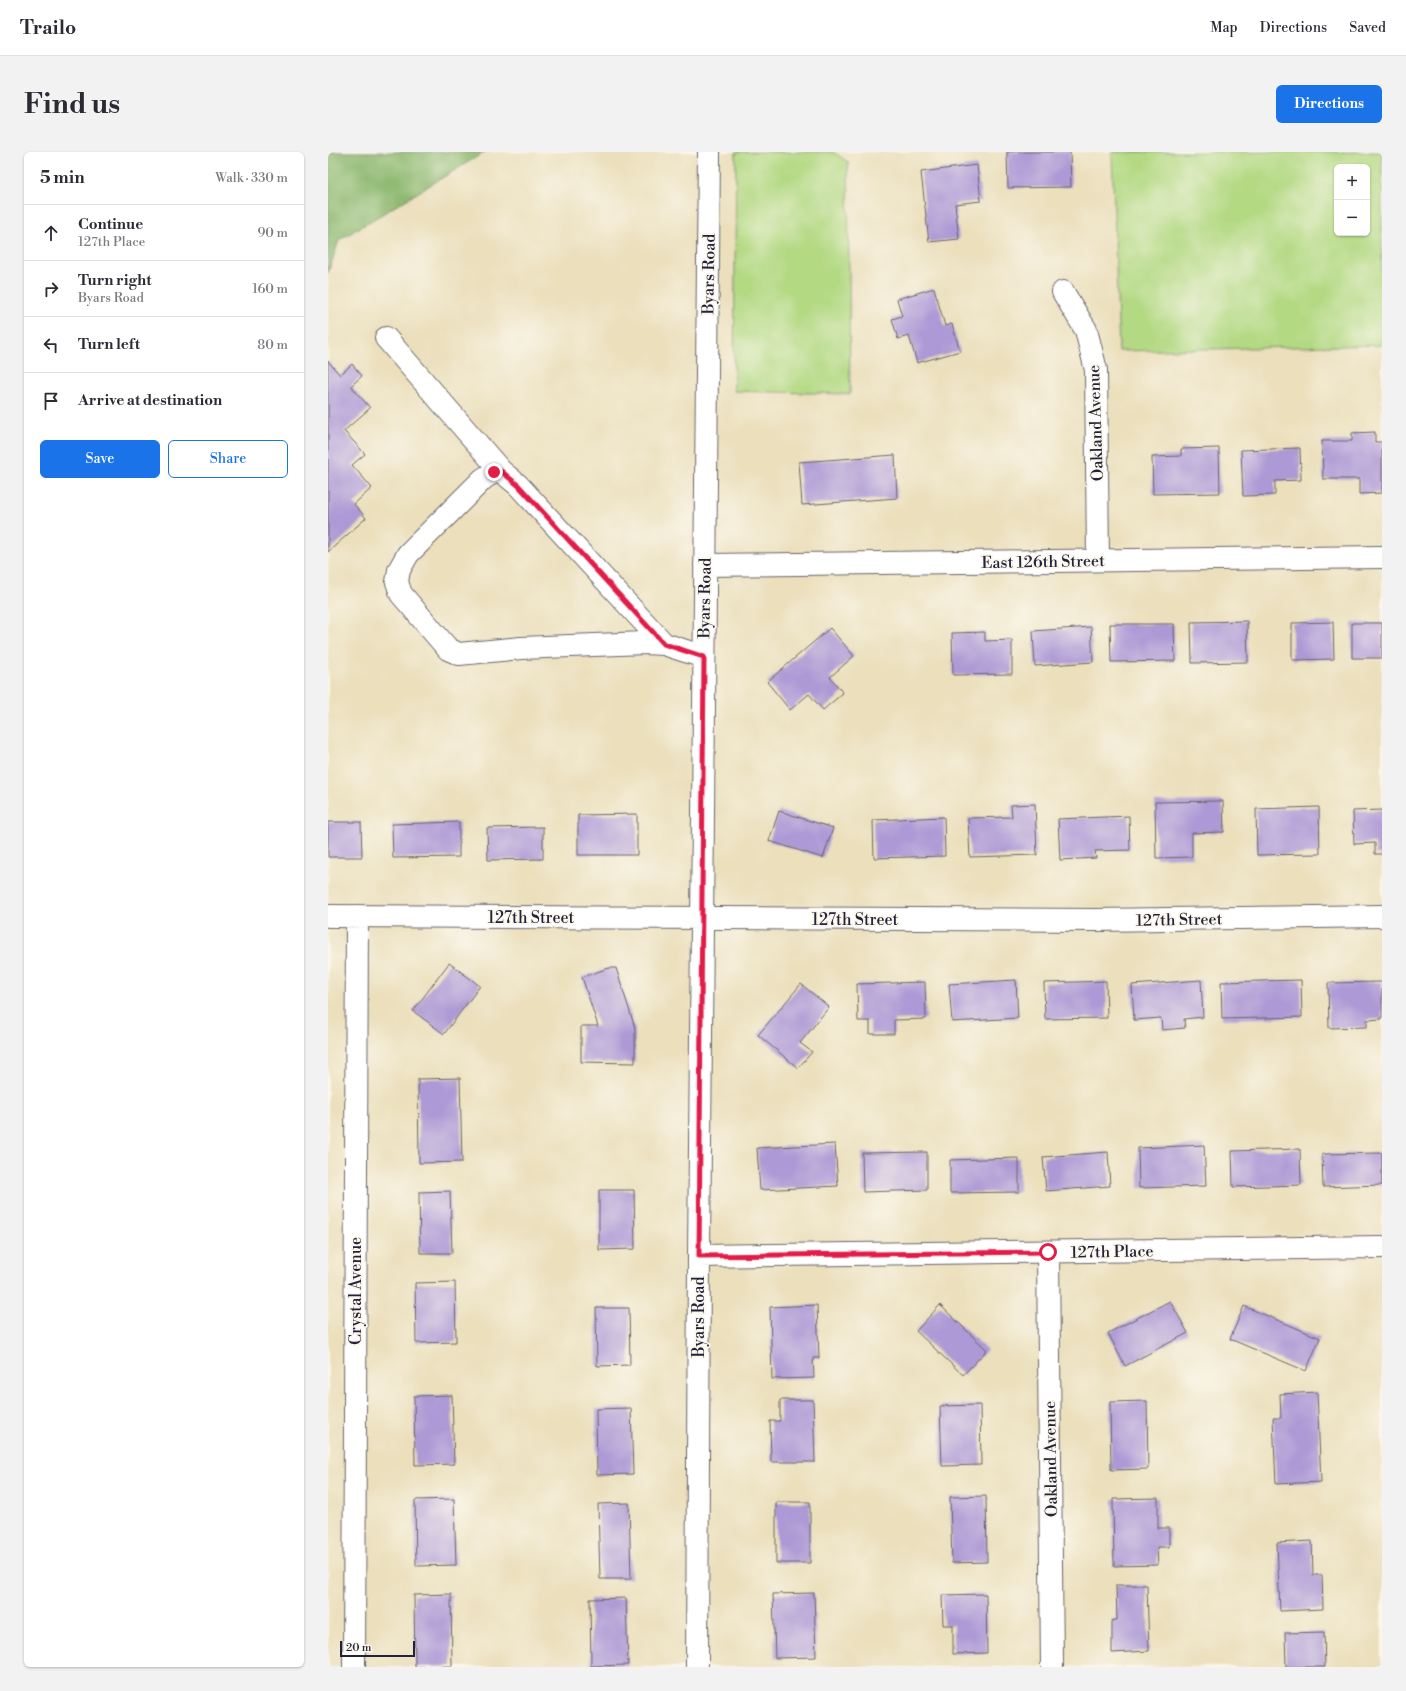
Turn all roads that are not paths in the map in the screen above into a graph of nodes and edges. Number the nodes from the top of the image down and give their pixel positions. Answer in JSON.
{"nodes":[{"id":1,"x":709,"y":152,"type":"edge"},
{"id":2,"x":1063,"y":292,"type":"dead end"},
{"id":3,"x":386,"y":338,"type":"dead end"},
{"id":4,"x":501,"y":471,"type":"junction"},
{"id":5,"x":1382,"y":557,"type":"edge"},
{"id":6,"x":1098,"y":560,"type":"junction"},
{"id":7,"x":705,"y":565,"type":"junction"},
{"id":8,"x":664,"y":644,"type":"junction"},
{"id":9,"x":704,"y":657,"type":"junction"},
{"id":10,"x":328,"y":916,"type":"edge"},
{"id":11,"x":357,"y":916,"type":"junction"},
{"id":12,"x":1382,"y":916,"type":"edge"},
{"id":13,"x":701,"y":918,"type":"junction"},
{"id":14,"x":1382,"y":1247,"type":"edge"},
{"id":15,"x":1048,"y":1252,"type":"junction"},
{"id":16,"x":699,"y":1256,"type":"junction"},
{"id":17,"x":354,"y":1667,"type":"edge"},
{"id":18,"x":697,"y":1667,"type":"edge"},
{"id":19,"x":1052,"y":1667,"type":"edge"}],
"edges":[{"from":1,"to":7,"type":"street","name":"Byars Road"},
{"from":2,"to":6,"type":"street","name":"Oakland Avenue"},
{"from":3,"to":4,"type":"street"},
{"from":4,"to":8,"type":"street"},
{"from":4,"to":8,"type":"street"},
{"from":5,"to":6,"type":"street","name":"East 126th Street"},
{"from":6,"to":7,"type":"street","name":"East 126th Street"},
{"from":7,"to":9,"type":"street","name":"Byars Road"},
{"from":8,"to":9,"type":"street"},
{"from":9,"to":13,"type":"street","name":"Byars Road"},
{"from":10,"to":11,"type":"street","name":"127th Street"},
{"from":11,"to":13,"type":"street","name":"127th Street"},
{"from":11,"to":17,"type":"street","name":"Crystal Avenue"},
{"from":12,"to":13,"type":"street","name":"127th Street"},
{"from":13,"to":16,"type":"street","name":"Byars Road"},
{"from":14,"to":15,"type":"street","name":"127th Place"},
{"from":15,"to":16,"type":"street","name":"127th Place"},
{"from":15,"to":19,"type":"street","name":"Oakland Avenue"},
{"from":16,"to":18,"type":"street","name":"Byars Road"}]}
